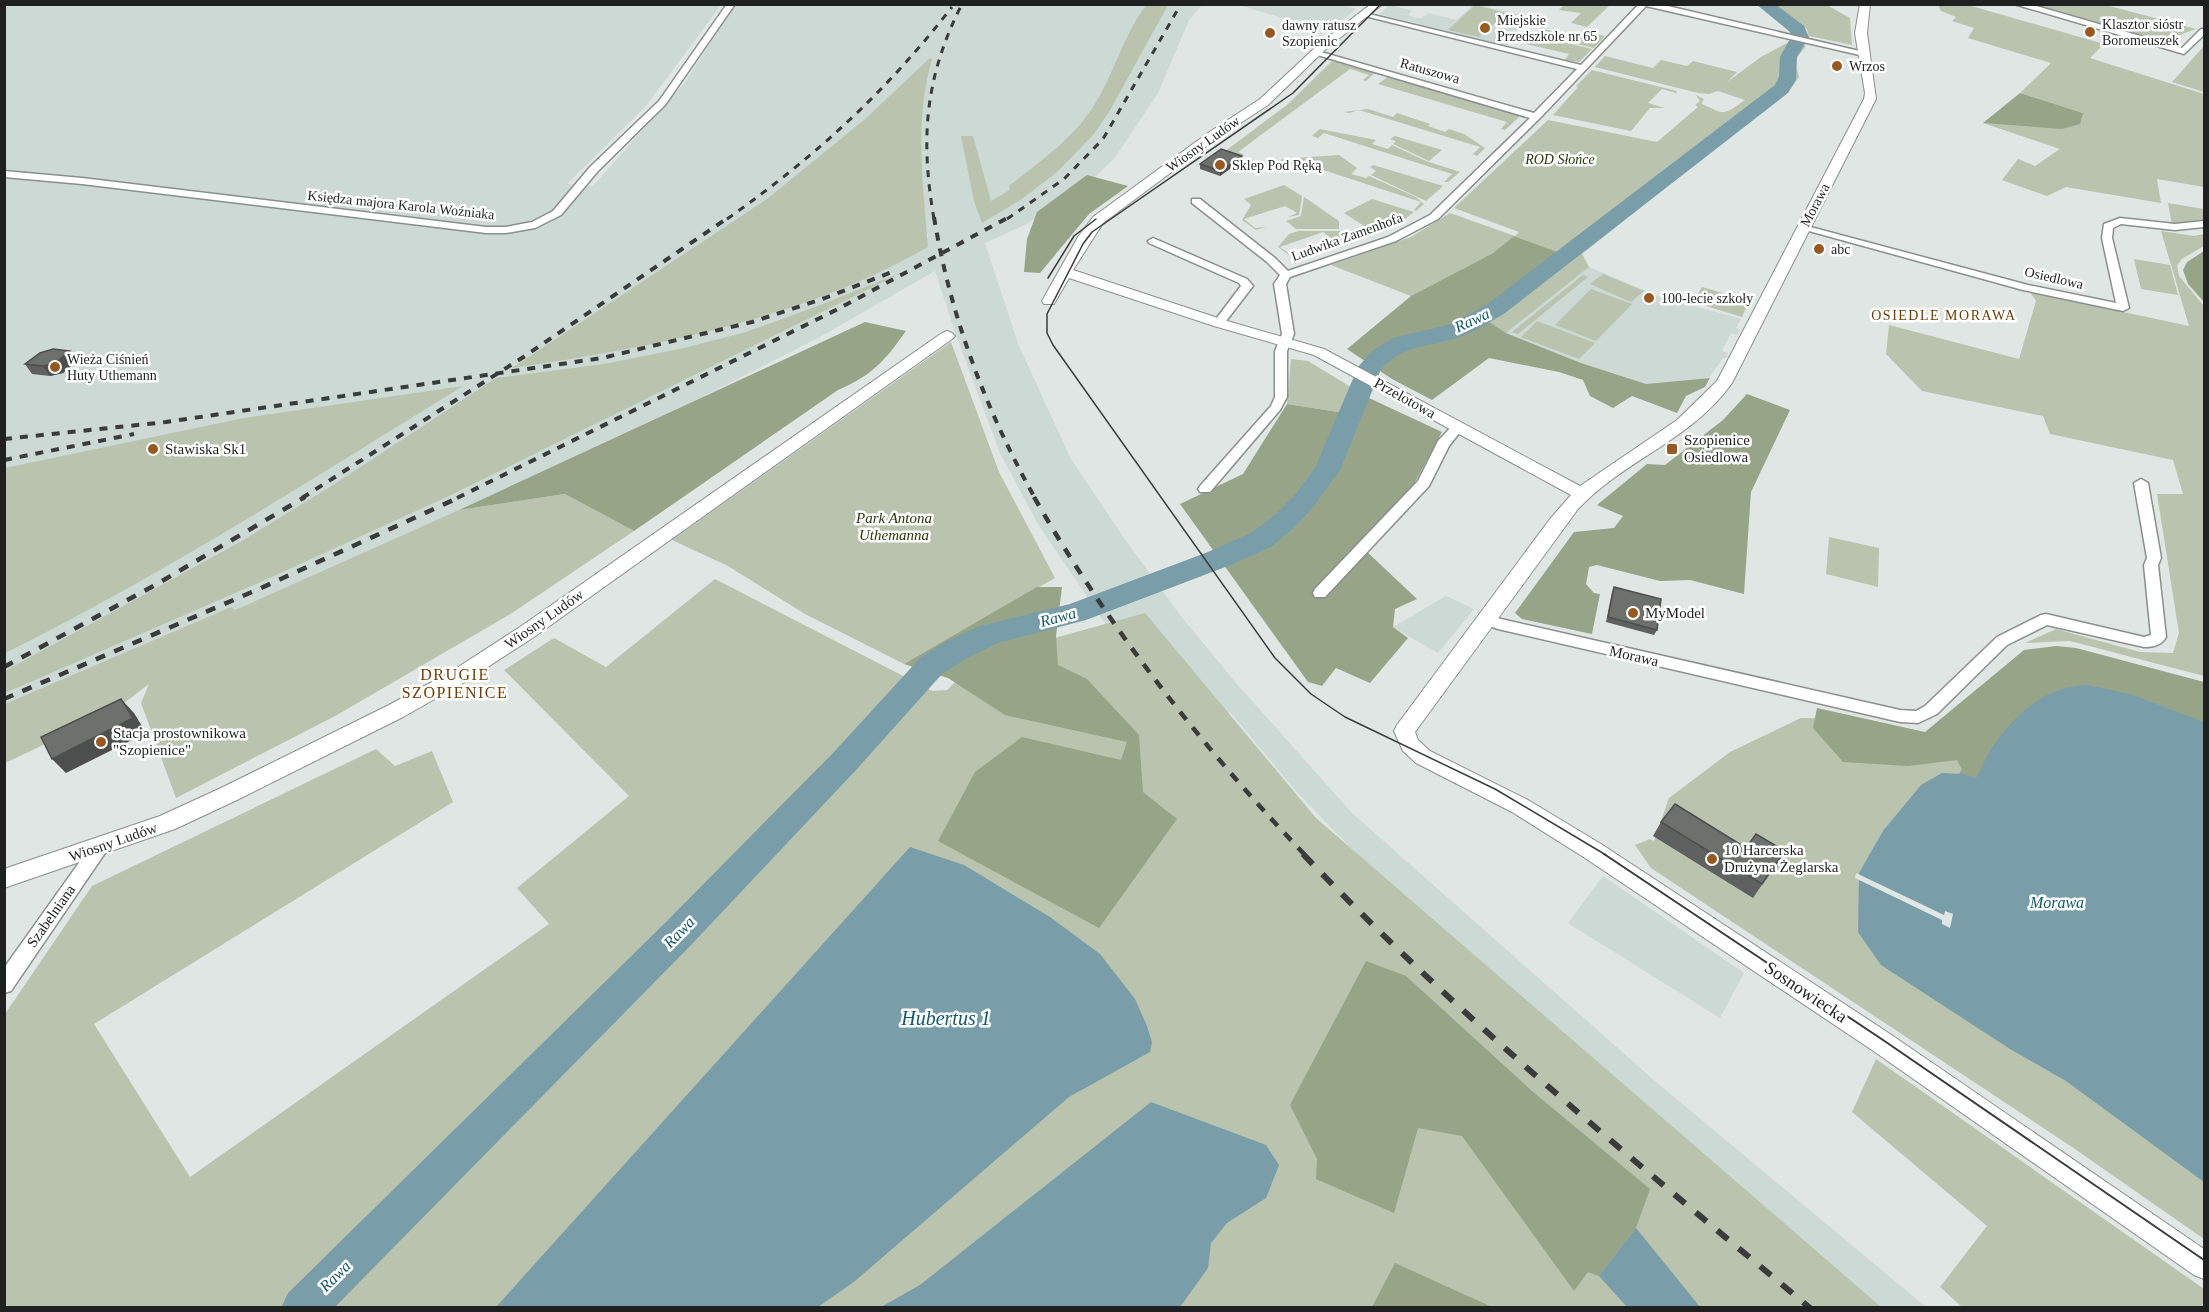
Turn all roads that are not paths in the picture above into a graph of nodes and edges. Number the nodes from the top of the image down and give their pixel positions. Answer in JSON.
{"nodes":[{"id":1,"x":731,"y":4,"type":"edge"},
{"id":2,"x":1378,"y":4,"type":"edge"},
{"id":3,"x":1645,"y":4,"type":"edge"},
{"id":4,"x":1865,"y":4,"type":"edge"},
{"id":5,"x":2018,"y":4,"type":"edge"},
{"id":6,"x":1365,"y":15,"type":"junction"},
{"id":7,"x":2205,"y":31,"type":"edge"},
{"id":8,"x":1317,"y":52,"type":"junction"},
{"id":9,"x":1864,"y":53,"type":"junction"},
{"id":10,"x":1583,"y":69,"type":"junction"},
{"id":11,"x":1536,"y":117,"type":"junction"},
{"id":12,"x":4,"y":174,"type":"edge"},
{"id":13,"x":1196,"y":201,"type":"dead end"},
{"id":14,"x":2205,"y":224,"type":"edge"},
{"id":15,"x":1803,"y":228,"type":"junction"},
{"id":16,"x":1153,"y":241,"type":"dead end"},
{"id":17,"x":1065,"y":273,"type":"junction"},
{"id":18,"x":1286,"y":275,"type":"junction"},
{"id":19,"x":1048,"y":301,"type":"dead end"},
{"id":20,"x":1219,"y":323,"type":"junction"},
{"id":21,"x":947,"y":336,"type":"dead end"},
{"id":22,"x":1286,"y":341,"type":"junction"},
{"id":23,"x":1458,"y":427,"type":"junction"},
{"id":24,"x":2140,"y":483,"type":"dead end"},
{"id":25,"x":1205,"y":489,"type":"dead end"},
{"id":26,"x":1582,"y":494,"type":"junction"},
{"id":27,"x":1320,"y":593,"type":"dead end"},
{"id":28,"x":1486,"y":619,"type":"junction"},
{"id":29,"x":1404,"y":731,"type":"joint"},
{"id":30,"x":99,"y":848,"type":"junction"},
{"id":31,"x":4,"y":879,"type":"edge"},
{"id":32,"x":4,"y":985,"type":"edge"},
{"id":33,"x":2205,"y":1265,"type":"edge"}],
"edges":[{"from":1,"to":12,"type":"street","name":"Księdza majora Karola Woźniaka"},
{"from":2,"to":6,"type":"street","name":"Wiosny Ludów"},
{"from":3,"to":9,"type":"street"},
{"from":3,"to":10,"type":"street","name":"Ludwika Zamenhofa"},
{"from":4,"to":9,"type":"street","name":"Morawa"},
{"from":5,"to":7,"type":"street"},
{"from":6,"to":8,"type":"street","name":"Wiosny Ludów"},
{"from":6,"to":10,"type":"street"},
{"from":8,"to":11,"type":"street","name":"Ratuszowa"},
{"from":8,"to":17,"type":"street","name":"Wiosny Ludów"},
{"from":9,"to":15,"type":"street","name":"Morawa"},
{"from":10,"to":11,"type":"street","name":"Ludwika Zamenhofa"},
{"from":11,"to":18,"type":"street","name":"Ludwika Zamenhofa"},
{"from":13,"to":18,"type":"street"},
{"from":14,"to":15,"type":"street","name":"Osiedlowa"},
{"from":15,"to":26,"type":"street","name":"Morawa"},
{"from":16,"to":20,"type":"street"},
{"from":17,"to":19,"type":"street","name":"Wiosny Ludów"},
{"from":17,"to":20,"type":"street","name":"Przelotowa"},
{"from":18,"to":22,"type":"street","name":"Ludwika Zamenhofa"},
{"from":20,"to":22,"type":"street","name":"Przelotowa"},
{"from":21,"to":30,"type":"street","name":"Wiosny Ludów"},
{"from":22,"to":23,"type":"street","name":"Przelotowa"},
{"from":22,"to":25,"type":"street","name":"Ludwika Zamenhofa"},
{"from":23,"to":26,"type":"street","name":"Przelotowa"},
{"from":23,"to":27,"type":"street"},
{"from":24,"to":28,"type":"street","name":"Morawa"},
{"from":26,"to":28,"type":"street","name":"Morawa"},
{"from":28,"to":29,"type":"street","name":"Morawa"},
{"from":29,"to":33,"type":"street","name":"Sosnowiecka"},
{"from":30,"to":31,"type":"street","name":"Wiosny Ludów"},
{"from":30,"to":32,"type":"street","name":"Szabelniana"}]}
